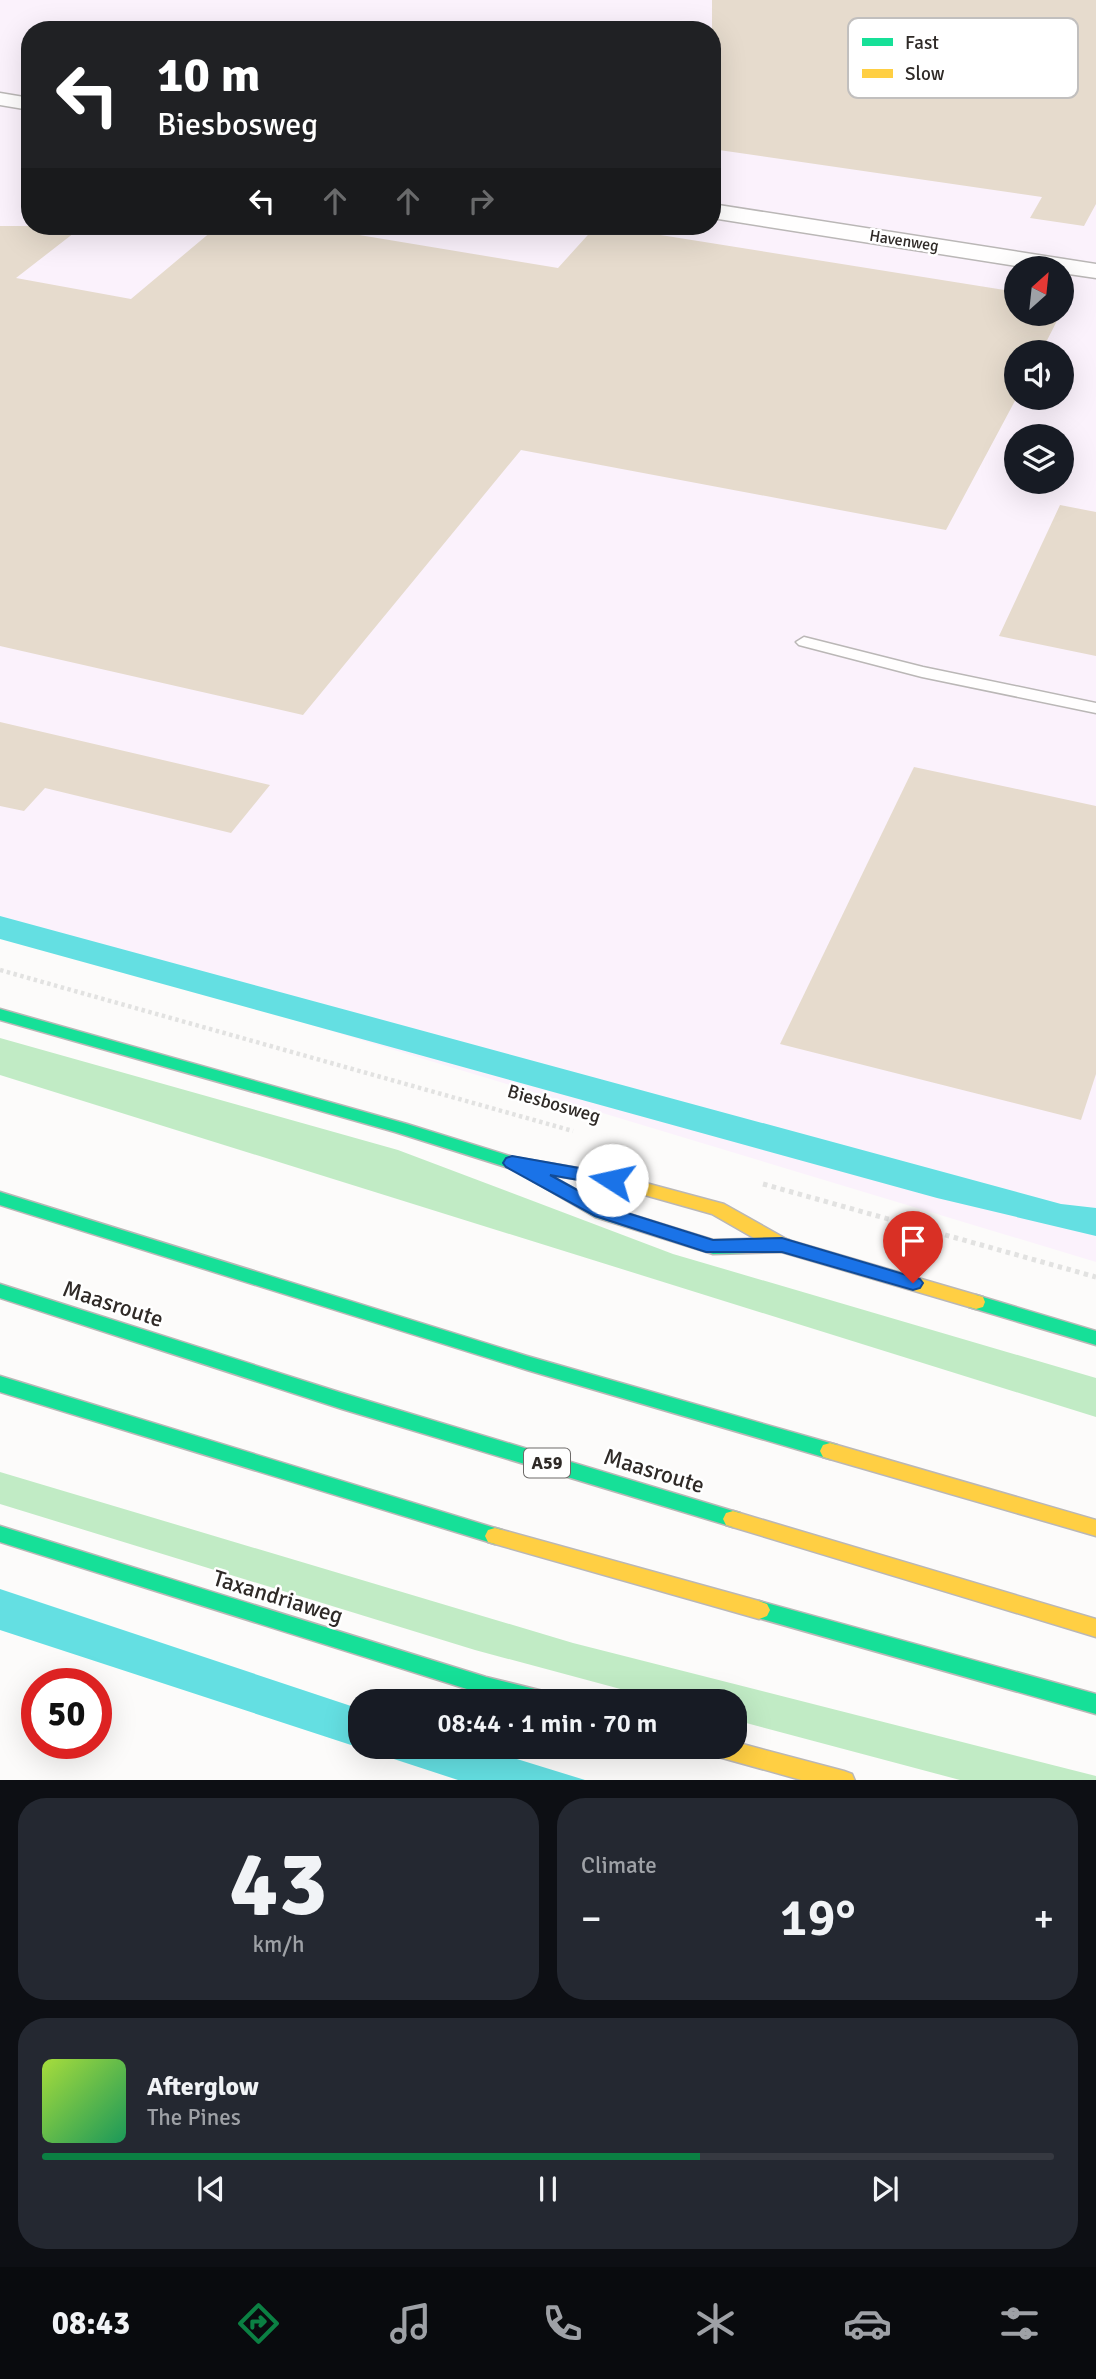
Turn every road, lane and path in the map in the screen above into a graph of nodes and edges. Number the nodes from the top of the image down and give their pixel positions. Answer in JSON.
{"nodes":[{"id":1,"x":721,"y":212,"type":"edge"},
{"id":2,"x":1096,"y":271,"type":"edge"},
{"id":3,"x":804,"y":642,"type":"dead end"},
{"id":4,"x":1096,"y":708,"type":"edge"},
{"id":5,"x":0,"y":971,"type":"edge"},
{"id":6,"x":0,"y":1014,"type":"edge"},
{"id":7,"x":575,"y":1131,"type":"dead end"},
{"id":8,"x":512,"y":1163,"type":"junction"},
{"id":9,"x":762,"y":1184,"type":"dead end"},
{"id":10,"x":0,"y":1198,"type":"edge"},
{"id":11,"x":782,"y":1245,"type":"junction"},
{"id":12,"x":1096,"y":1277,"type":"edge"},
{"id":13,"x":0,"y":1291,"type":"edge"},
{"id":14,"x":1096,"y":1338,"type":"edge"},
{"id":15,"x":0,"y":1384,"type":"edge"},
{"id":16,"x":1096,"y":1528,"type":"edge"},
{"id":17,"x":0,"y":1534,"type":"edge"},
{"id":18,"x":1096,"y":1628,"type":"edge"},
{"id":19,"x":499,"y":1689,"type":"edge"},
{"id":20,"x":1096,"y":1704,"type":"edge"},
{"id":21,"x":747,"y":1754,"type":"edge"},
{"id":22,"x":844,"y":1780,"type":"edge"}],
"edges":[{"from":1,"to":2,"type":"street","name":"Havenweg"},
{"from":3,"to":4,"type":"lane"},
{"from":5,"to":7,"type":"path","name":"Biesbosweg"},
{"from":6,"to":8,"type":"main road"},
{"from":8,"to":11,"type":"main road"},
{"from":8,"to":11,"type":"main road"},
{"from":9,"to":12,"type":"path"},
{"from":10,"to":16,"type":"main road"},
{"from":11,"to":14,"type":"main road"},
{"from":13,"to":18,"type":"main road","name":"Maasroute","number":"A59"},
{"from":15,"to":20,"type":"main road"},
{"from":17,"to":19,"type":"main road","name":"Taxandriaweg"},
{"from":21,"to":22,"type":"main road"}]}
